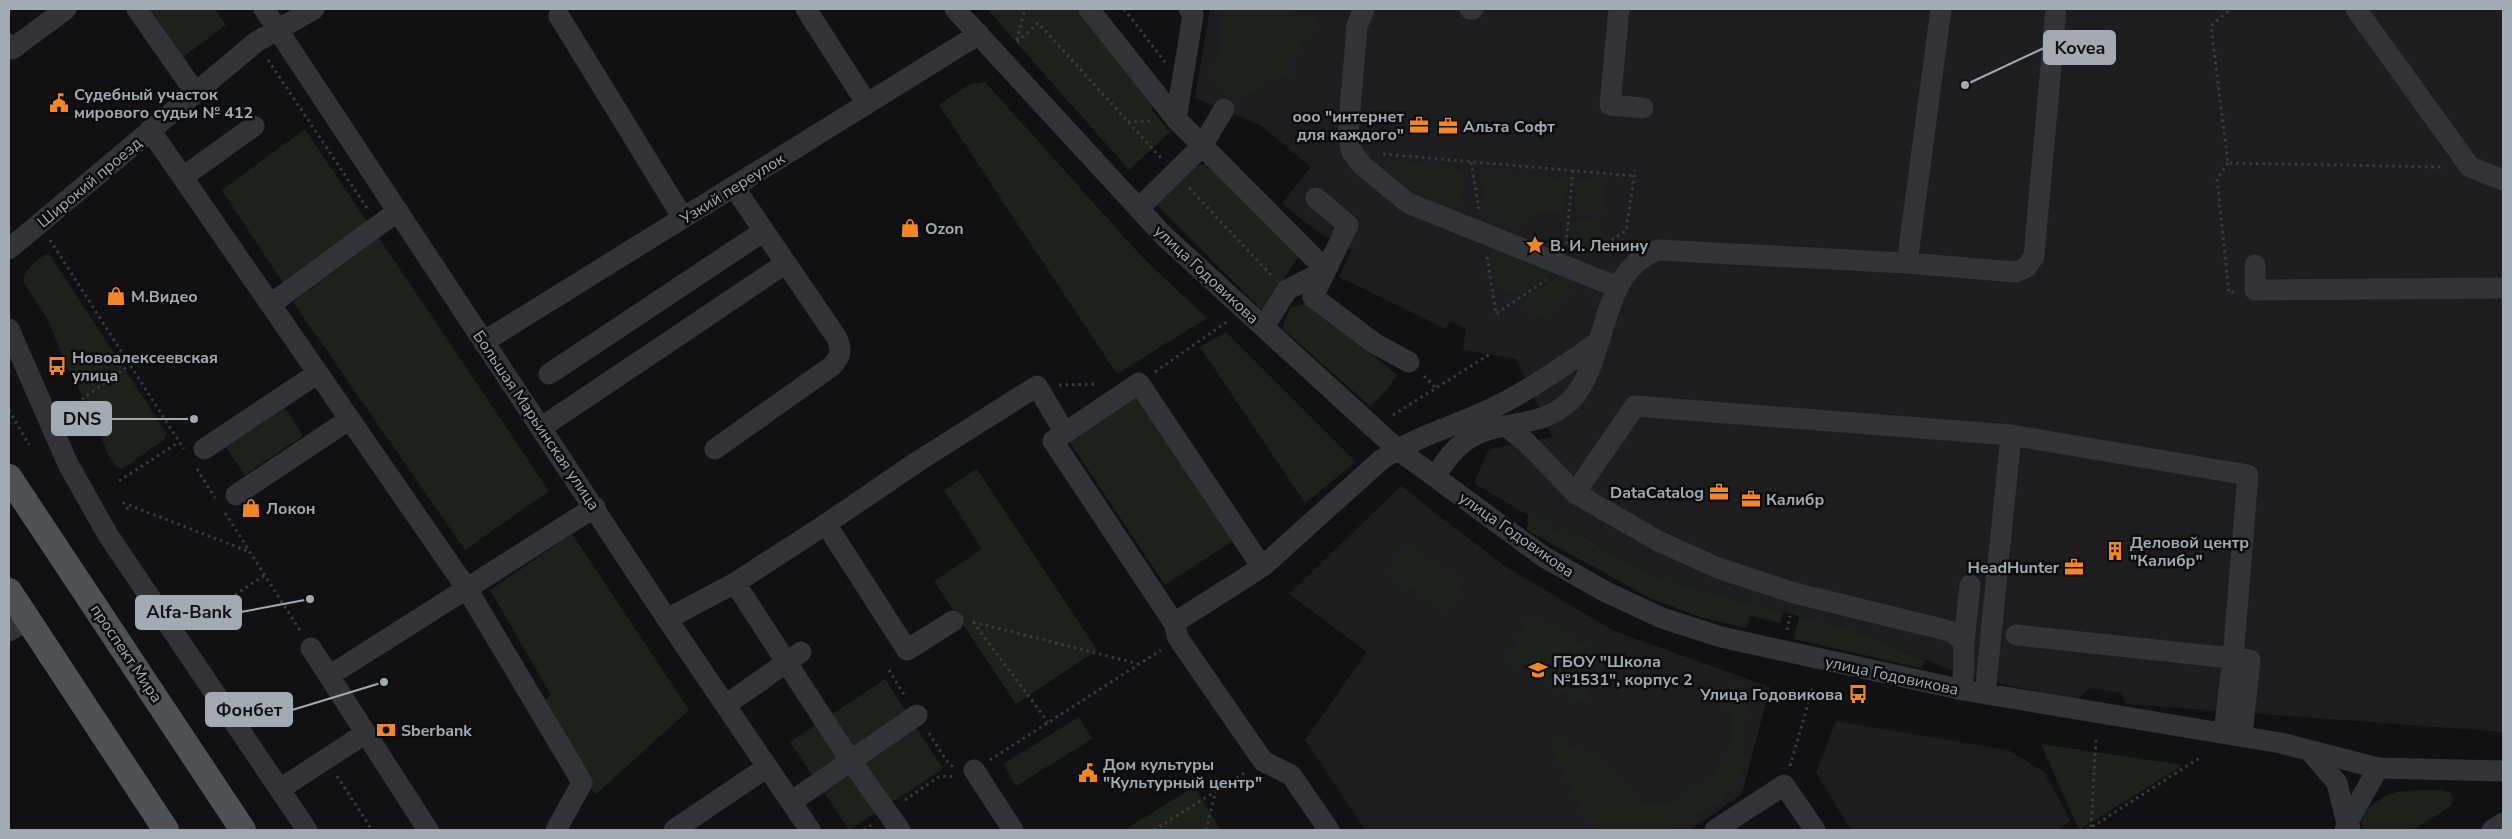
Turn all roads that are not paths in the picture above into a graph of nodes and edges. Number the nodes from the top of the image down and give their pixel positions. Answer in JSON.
{"nodes":[{"id":1,"x":66,"y":9,"type":"edge"},
{"id":2,"x":137,"y":9,"type":"edge"},
{"id":3,"x":264,"y":9,"type":"edge"},
{"id":4,"x":314,"y":9,"type":"edge"},
{"id":5,"x":806,"y":9,"type":"edge"},
{"id":6,"x":955,"y":9,"type":"edge"},
{"id":7,"x":1089,"y":9,"type":"edge"},
{"id":8,"x":1188,"y":9,"type":"edge"},
{"id":9,"x":1364,"y":9,"type":"edge"},
{"id":10,"x":1620,"y":9,"type":"edge"},
{"id":11,"x":1941,"y":9,"type":"edge"},
{"id":12,"x":2056,"y":9,"type":"edge"},
{"id":13,"x":2356,"y":9,"type":"edge"},
{"id":14,"x":558,"y":16,"type":"dead end"},
{"id":15,"x":277,"y":29,"type":"junction"},
{"id":16,"x":979,"y":34,"type":"junction"},
{"id":17,"x":9,"y":44,"type":"edge"},
{"id":18,"x":195,"y":92,"type":"junction"},
{"id":19,"x":867,"y":104,"type":"junction"},
{"id":20,"x":1643,"y":108,"type":"dead end"},
{"id":21,"x":1224,"y":109,"type":"dead end"},
{"id":22,"x":1176,"y":120,"type":"junction"},
{"id":23,"x":254,"y":126,"type":"dead end"},
{"id":24,"x":150,"y":130,"type":"junction"},
{"id":25,"x":1202,"y":146,"type":"junction"},
{"id":26,"x":183,"y":177,"type":"junction"},
{"id":27,"x":2503,"y":180,"type":"edge"},
{"id":28,"x":734,"y":187,"type":"junction"},
{"id":29,"x":1316,"y":198,"type":"dead end"},
{"id":30,"x":1139,"y":208,"type":"junction"},
{"id":31,"x":398,"y":211,"type":"junction"},
{"id":32,"x":683,"y":218,"type":"junction"},
{"id":33,"x":764,"y":231,"type":"junction"},
{"id":34,"x":9,"y":249,"type":"edge"},
{"id":35,"x":1907,"y":262,"type":"junction"},
{"id":36,"x":786,"y":263,"type":"junction"},
{"id":37,"x":2255,"y":265,"type":"dead end"},
{"id":38,"x":1326,"y":270,"type":"junction"},
{"id":39,"x":1616,"y":287,"type":"junction"},
{"id":40,"x":2503,"y":288,"type":"edge"},
{"id":41,"x":271,"y":304,"type":"junction"},
{"id":42,"x":1264,"y":327,"type":"junction"},
{"id":43,"x":9,"y":328,"type":"edge"},
{"id":44,"x":484,"y":341,"type":"junction"},
{"id":45,"x":1598,"y":342,"type":"junction"},
{"id":46,"x":1409,"y":362,"type":"dead end"},
{"id":47,"x":318,"y":373,"type":"junction"},
{"id":48,"x":549,"y":374,"type":"dead end"},
{"id":49,"x":350,"y":419,"type":"junction"},
{"id":50,"x":1507,"y":426,"type":"junction"},
{"id":51,"x":542,"y":427,"type":"junction"},
{"id":52,"x":1066,"y":433,"type":"junction"},
{"id":53,"x":2011,"y":435,"type":"junction"},
{"id":54,"x":715,"y":449,"type":"dead end"},
{"id":55,"x":1397,"y":449,"type":"junction"},
{"id":56,"x":196,"y":457,"type":"road end"},
{"id":57,"x":9,"y":477,"type":"edge"},
{"id":58,"x":1435,"y":477,"type":"junction"},
{"id":59,"x":1575,"y":493,"type":"junction"},
{"id":60,"x":236,"y":495,"type":"dead end"},
{"id":61,"x":595,"y":507,"type":"junction"},
{"id":62,"x":826,"y":524,"type":"junction"},
{"id":63,"x":1262,"y":567,"type":"junction"},
{"id":64,"x":736,"y":583,"type":"junction"},
{"id":65,"x":1970,"y":585,"type":"dead end"},
{"id":66,"x":467,"y":588,"type":"junction"},
{"id":67,"x":9,"y":591,"type":"edge"},
{"id":68,"x":667,"y":619,"type":"junction"},
{"id":69,"x":963,"y":622,"type":"road end"},
{"id":70,"x":18,"y":626,"type":"edge"},
{"id":71,"x":1176,"y":631,"type":"junction"},
{"id":72,"x":2016,"y":634,"type":"dead end"},
{"id":73,"x":1964,"y":642,"type":"junction"},
{"id":74,"x":311,"y":648,"type":"road end"},
{"id":75,"x":793,"y":657,"type":"junction"},
{"id":76,"x":2241,"y":659,"type":"junction"},
{"id":77,"x":329,"y":676,"type":"junction"},
{"id":78,"x":1963,"y":690,"type":"junction"},
{"id":79,"x":1985,"y":694,"type":"junction"},
{"id":80,"x":726,"y":705,"type":"junction"},
{"id":81,"x":917,"y":715,"type":"dead end"},
{"id":82,"x":366,"y":733,"type":"junction"},
{"id":83,"x":2233,"y":735,"type":"junction"},
{"id":84,"x":2311,"y":752,"type":"junction"},
{"id":85,"x":850,"y":760,"type":"junction"},
{"id":86,"x":767,"y":767,"type":"junction"},
{"id":87,"x":2378,"y":768,"type":"junction"},
{"id":88,"x":974,"y":770,"type":"road end"},
{"id":89,"x":2503,"y":771,"type":"edge"},
{"id":90,"x":280,"y":789,"type":"junction"},
{"id":91,"x":791,"y":802,"type":"junction"},
{"id":92,"x":894,"y":822,"type":"edge"},
{"id":93,"x":2503,"y":823,"type":"edge"},
{"id":94,"x":161,"y":828,"type":"edge"},
{"id":95,"x":2347,"y":828,"type":"edge"},
{"id":96,"x":243,"y":830,"type":"edge"},
{"id":97,"x":308,"y":830,"type":"edge"},
{"id":98,"x":428,"y":830,"type":"edge"},
{"id":99,"x":556,"y":830,"type":"edge"},
{"id":100,"x":674,"y":830,"type":"edge"},
{"id":101,"x":810,"y":830,"type":"edge"},
{"id":102,"x":1013,"y":830,"type":"edge"},
{"id":103,"x":1329,"y":830,"type":"edge"},
{"id":104,"x":1715,"y":830,"type":"edge"},
{"id":105,"x":1815,"y":830,"type":"edge"},
{"id":106,"x":2492,"y":830,"type":"edge"}],
"edges":[{"from":1,"to":17,"type":"street"},
{"from":2,"to":18,"type":"street"},
{"from":3,"to":15,"type":"street","name":"Большая Марьинская улица"},
{"from":4,"to":15,"type":"street","name":"Широкий проезд"},
{"from":5,"to":19,"type":"street"},
{"from":6,"to":16,"type":"street","name":"улица Годовикова"},
{"from":7,"to":22,"type":"street"},
{"from":8,"to":22,"type":"street"},
{"from":9,"to":39,"type":"street"},
{"from":10,"to":20,"type":"street"},
{"from":11,"to":35,"type":"street"},
{"from":12,"to":35,"type":"street"},
{"from":13,"to":27,"type":"street"},
{"from":14,"to":32,"type":"street"},
{"from":15,"to":18,"type":"street","name":"Широкий проезд"},
{"from":15,"to":31,"type":"street","name":"Большая Марьинская улица"},
{"from":16,"to":19,"type":"street","name":"Узкий переулок"},
{"from":16,"to":30,"type":"street","name":"улица Годовикова"},
{"from":18,"to":24,"type":"street","name":"Широкий проезд"},
{"from":19,"to":28,"type":"street","name":"Узкий переулок"},
{"from":21,"to":25,"type":"street"},
{"from":22,"to":25,"type":"street"},
{"from":23,"to":26,"type":"street"},
{"from":24,"to":26,"type":"street"},
{"from":24,"to":34,"type":"street","name":"Широкий проезд"},
{"from":25,"to":30,"type":"street"},
{"from":25,"to":38,"type":"street"},
{"from":26,"to":41,"type":"street"},
{"from":28,"to":32,"type":"street","name":"Узкий переулок"},
{"from":28,"to":33,"type":"street"},
{"from":29,"to":38,"type":"street"},
{"from":30,"to":42,"type":"street","name":"улица Годовикова"},
{"from":31,"to":41,"type":"street"},
{"from":31,"to":44,"type":"street","name":"Большая Марьинская улица"},
{"from":32,"to":44,"type":"street","name":"Узкий переулок"},
{"from":33,"to":36,"type":"street"},
{"from":33,"to":48,"type":"street"},
{"from":35,"to":39,"type":"street"},
{"from":36,"to":51,"type":"street"},
{"from":36,"to":54,"type":"street"},
{"from":37,"to":40,"type":"street"},
{"from":38,"to":42,"type":"street"},
{"from":38,"to":46,"type":"street"},
{"from":39,"to":45,"type":"street"},
{"from":41,"to":47,"type":"street"},
{"from":42,"to":55,"type":"street","name":"улица Годовикова"},
{"from":43,"to":90,"type":"street"},
{"from":44,"to":51,"type":"street","name":"Большая Марьинская улица"},
{"from":45,"to":50,"type":"street"},
{"from":45,"to":55,"type":"street"},
{"from":47,"to":49,"type":"street"},
{"from":47,"to":56,"type":"street"},
{"from":49,"to":60,"type":"street"},
{"from":49,"to":66,"type":"street"},
{"from":50,"to":58,"type":"street"},
{"from":50,"to":59,"type":"street"},
{"from":51,"to":61,"type":"street","name":"Большая Марьинская улица"},
{"from":52,"to":62,"type":"street"},
{"from":52,"to":63,"type":"street"},
{"from":52,"to":71,"type":"street"},
{"from":53,"to":59,"type":"street"},
{"from":53,"to":76,"type":"street"},
{"from":53,"to":79,"type":"street"},
{"from":55,"to":58,"type":"street","name":"улица Годовикова"},
{"from":55,"to":63,"type":"street"},
{"from":57,"to":96,"type":"main road","name":"проспект Мира"},
{"from":58,"to":78,"type":"street","name":"улица Годовикова"},
{"from":59,"to":73,"type":"street"},
{"from":61,"to":66,"type":"street"},
{"from":61,"to":68,"type":"street","name":"Большая Марьинская улица"},
{"from":62,"to":64,"type":"street"},
{"from":62,"to":69,"type":"street"},
{"from":63,"to":71,"type":"street"},
{"from":64,"to":68,"type":"street"},
{"from":64,"to":75,"type":"street"},
{"from":65,"to":73,"type":"street"},
{"from":66,"to":77,"type":"street"},
{"from":66,"to":99,"type":"street"},
{"from":67,"to":70,"type":"main road"},
{"from":68,"to":80,"type":"street","name":"Большая Марьинская улица"},
{"from":70,"to":94,"type":"main road"},
{"from":71,"to":103,"type":"street"},
{"from":72,"to":76,"type":"street"},
{"from":73,"to":78,"type":"street"},
{"from":74,"to":77,"type":"street"},
{"from":75,"to":80,"type":"street"},
{"from":75,"to":85,"type":"street"},
{"from":76,"to":83,"type":"street"},
{"from":77,"to":82,"type":"street"},
{"from":78,"to":79,"type":"street","name":"улица Годовикова"},
{"from":79,"to":83,"type":"street","name":"улица Годовикова"},
{"from":80,"to":86,"type":"street","name":"Большая Марьинская улица"},
{"from":81,"to":85,"type":"street"},
{"from":82,"to":90,"type":"street"},
{"from":82,"to":98,"type":"street"},
{"from":83,"to":84,"type":"street","name":"улица Годовикова"},
{"from":84,"to":87,"type":"street","name":"улица Годовикова"},
{"from":84,"to":95,"type":"street"},
{"from":85,"to":91,"type":"street"},
{"from":85,"to":92,"type":"street"},
{"from":86,"to":91,"type":"street","name":"Большая Марьинская улица"},
{"from":86,"to":100,"type":"street"},
{"from":87,"to":89,"type":"street","name":"улица Годовикова"},
{"from":87,"to":95,"type":"street"},
{"from":88,"to":102,"type":"street"},
{"from":90,"to":97,"type":"street"},
{"from":91,"to":101,"type":"street","name":"Большая Марьинская улица"},
{"from":93,"to":106,"type":"street"},
{"from":104,"to":105,"type":"street"}]}
